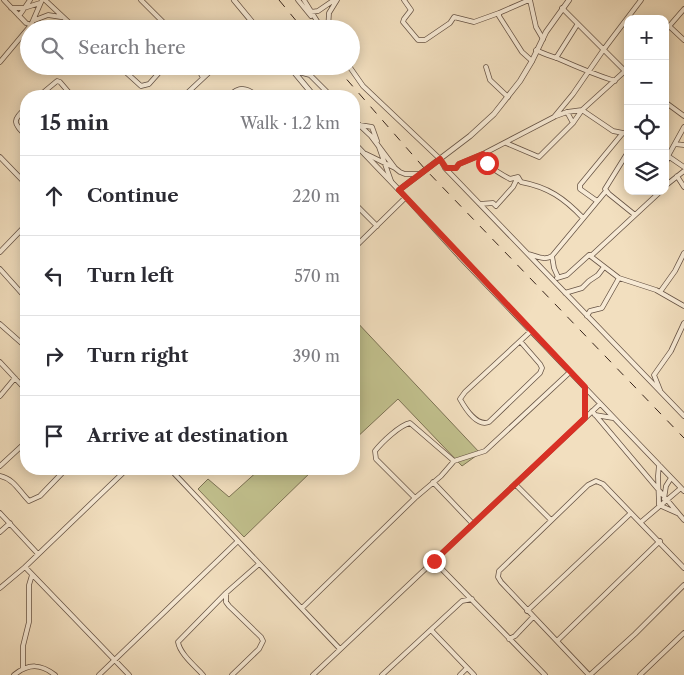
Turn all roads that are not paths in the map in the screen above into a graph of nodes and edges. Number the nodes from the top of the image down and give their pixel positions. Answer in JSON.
{"nodes":[{"id":1,"x":4,"y":0,"type":"edge"},
{"id":2,"x":30,"y":0,"type":"edge"},
{"id":3,"x":141,"y":0,"type":"edge"},
{"id":4,"x":234,"y":0,"type":"edge"},
{"id":5,"x":298,"y":0,"type":"edge"},
{"id":6,"x":304,"y":0,"type":"edge"},
{"id":7,"x":336,"y":0,"type":"edge"},
{"id":8,"x":404,"y":0,"type":"edge"},
{"id":9,"x":530,"y":0,"type":"edge"},
{"id":10,"x":569,"y":0,"type":"edge"},
{"id":11,"x":641,"y":0,"type":"edge"},
{"id":12,"x":42,"y":1,"type":"edge"},
{"id":13,"x":9,"y":4,"type":"edge"},
{"id":14,"x":24,"y":8,"type":"junction"},
{"id":15,"x":562,"y":8,"type":"junction"},
{"id":16,"x":684,"y":9,"type":"edge"},
{"id":17,"x":311,"y":12,"type":"junction"},
{"id":18,"x":500,"y":13,"type":"junction"},
{"id":19,"x":18,"y":16,"type":"junction"},
{"id":20,"x":64,"y":18,"type":"joint"},
{"id":21,"x":23,"y":20,"type":"edge"},
{"id":22,"x":34,"y":20,"type":"edge"},
{"id":23,"x":39,"y":20,"type":"edge"},
{"id":24,"x":161,"y":20,"type":"edge"},
{"id":25,"x":250,"y":20,"type":"edge"},
{"id":26,"x":316,"y":20,"type":"joint"},
{"id":27,"x":329,"y":20,"type":"edge"},
{"id":28,"x":577,"y":25,"type":"junction"},
{"id":29,"x":669,"y":26,"type":"joint"},
{"id":30,"x":20,"y":39,"type":"edge"},
{"id":31,"x":543,"y":39,"type":"junction"},
{"id":32,"x":684,"y":40,"type":"edge"},
{"id":33,"x":604,"y":48,"type":"junction"},
{"id":34,"x":536,"y":50,"type":"junction"},
{"id":35,"x":0,"y":54,"type":"edge"},
{"id":36,"x":4,"y":58,"type":"junction"},
{"id":37,"x":556,"y":58,"type":"junction"},
{"id":38,"x":532,"y":61,"type":"junction"},
{"id":39,"x":0,"y":62,"type":"edge"},
{"id":40,"x":486,"y":66,"type":"dead end"},
{"id":41,"x":624,"y":69,"type":"edge"},
{"id":42,"x":588,"y":72,"type":"junction"},
{"id":43,"x":624,"y":73,"type":"edge"},
{"id":44,"x":129,"y":75,"type":"edge"},
{"id":45,"x":157,"y":75,"type":"edge"},
{"id":46,"x":202,"y":75,"type":"edge"},
{"id":47,"x":206,"y":75,"type":"edge"},
{"id":48,"x":296,"y":75,"type":"edge"},
{"id":49,"x":310,"y":75,"type":"edge"},
{"id":50,"x":355,"y":75,"type":"edge"},
{"id":51,"x":203,"y":78,"type":"junction"},
{"id":52,"x":615,"y":81,"type":"junction"},
{"id":53,"x":46,"y":90,"type":"edge"},
{"id":54,"x":67,"y":90,"type":"edge"},
{"id":55,"x":190,"y":90,"type":"edge"},
{"id":56,"x":236,"y":90,"type":"edge"},
{"id":57,"x":250,"y":90,"type":"edge"},
{"id":58,"x":309,"y":90,"type":"edge"},
{"id":59,"x":325,"y":90,"type":"edge"},
{"id":60,"x":508,"y":97,"type":"junction"},
{"id":61,"x":669,"y":105,"type":"edge"},
{"id":62,"x":582,"y":110,"type":"junction"},
{"id":63,"x":567,"y":112,"type":"junction"},
{"id":64,"x":20,"y":114,"type":"edge"},
{"id":65,"x":684,"y":116,"type":"edge"},
{"id":66,"x":554,"y":117,"type":"junction"},
{"id":67,"x":573,"y":124,"type":"junction"},
{"id":68,"x":360,"y":126,"type":"edge"},
{"id":69,"x":684,"y":127,"type":"edge"},
{"id":70,"x":20,"y":129,"type":"edge"},
{"id":71,"x":622,"y":134,"type":"joint"},
{"id":72,"x":506,"y":143,"type":"junction"},
{"id":73,"x":675,"y":144,"type":"junction"},
{"id":74,"x":378,"y":145,"type":"junction"},
{"id":75,"x":684,"y":145,"type":"edge"},
{"id":76,"x":360,"y":150,"type":"edge"},
{"id":77,"x":362,"y":152,"type":"junction"},
{"id":78,"x":669,"y":152,"type":"edge"},
{"id":79,"x":483,"y":154,"type":"junction"},
{"id":80,"x":669,"y":156,"type":"edge"},
{"id":81,"x":0,"y":157,"type":"edge"},
{"id":82,"x":624,"y":158,"type":"edge"},
{"id":83,"x":440,"y":159,"type":"junction"},
{"id":84,"x":385,"y":164,"type":"junction"},
{"id":85,"x":684,"y":167,"type":"edge"},
{"id":86,"x":395,"y":168,"type":"junction"},
{"id":87,"x":446,"y":168,"type":"junction"},
{"id":88,"x":684,"y":171,"type":"edge"},
{"id":89,"x":419,"y":174,"type":"junction"},
{"id":90,"x":678,"y":176,"type":"junction"},
{"id":91,"x":518,"y":177,"type":"junction"},
{"id":92,"x":20,"y":178,"type":"edge"},
{"id":93,"x":391,"y":182,"type":"junction"},
{"id":94,"x":669,"y":183,"type":"edge"},
{"id":95,"x":684,"y":187,"type":"edge"},
{"id":96,"x":399,"y":190,"type":"junction"},
{"id":97,"x":606,"y":191,"type":"junction"},
{"id":98,"x":656,"y":195,"type":"edge"},
{"id":99,"x":405,"y":198,"type":"junction"},
{"id":100,"x":597,"y":202,"type":"junction"},
{"id":101,"x":480,"y":204,"type":"junction"},
{"id":102,"x":360,"y":209,"type":"edge"},
{"id":103,"x":634,"y":215,"type":"junction"},
{"id":104,"x":583,"y":218,"type":"junction"},
{"id":105,"x":377,"y":226,"type":"junction"},
{"id":106,"x":20,"y":231,"type":"edge"},
{"id":107,"x":360,"y":242,"type":"edge"},
{"id":108,"x":0,"y":252,"type":"edge"},
{"id":109,"x":684,"y":253,"type":"edge"},
{"id":110,"x":528,"y":254,"type":"junction"},
{"id":111,"x":590,"y":255,"type":"junction"},
{"id":112,"x":552,"y":256,"type":"junction"},
{"id":113,"x":604,"y":267,"type":"junction"},
{"id":114,"x":0,"y":270,"type":"edge"},
{"id":115,"x":558,"y":277,"type":"junction"},
{"id":116,"x":619,"y":278,"type":"junction"},
{"id":117,"x":553,"y":280,"type":"junction"},
{"id":118,"x":20,"y":292,"type":"edge"},
{"id":119,"x":660,"y":292,"type":"junction"},
{"id":120,"x":566,"y":293,"type":"junction"},
{"id":121,"x":684,"y":306,"type":"edge"},
{"id":122,"x":588,"y":316,"type":"junction"},
{"id":123,"x":0,"y":324,"type":"edge"},
{"id":124,"x":684,"y":324,"type":"edge"},
{"id":125,"x":531,"y":331,"type":"junction"},
{"id":126,"x":520,"y":341,"type":"junction"},
{"id":127,"x":20,"y":342,"type":"edge"},
{"id":128,"x":0,"y":362,"type":"edge"},
{"id":129,"x":570,"y":372,"type":"junction"},
{"id":130,"x":15,"y":378,"type":"junction"},
{"id":131,"x":20,"y":383,"type":"edge"},
{"id":132,"x":585,"y":387,"type":"junction"},
{"id":133,"x":661,"y":392,"type":"junction"},
{"id":134,"x":0,"y":396,"type":"edge"},
{"id":135,"x":600,"y":404,"type":"junction"},
{"id":136,"x":594,"y":413,"type":"junction"},
{"id":137,"x":684,"y":416,"type":"edge"},
{"id":138,"x":586,"y":417,"type":"junction"},
{"id":139,"x":613,"y":418,"type":"junction"},
{"id":140,"x":20,"y":448,"type":"edge"},
{"id":141,"x":454,"y":461,"type":"junction"},
{"id":142,"x":659,"y":465,"type":"junction"},
{"id":143,"x":0,"y":466,"type":"edge"},
{"id":144,"x":60,"y":475,"type":"edge"},
{"id":145,"x":121,"y":475,"type":"edge"},
{"id":146,"x":176,"y":475,"type":"edge"},
{"id":147,"x":0,"y":476,"type":"edge"},
{"id":148,"x":672,"y":478,"type":"junction"},
{"id":149,"x":433,"y":482,"type":"junction"},
{"id":150,"x":515,"y":484,"type":"junction"},
{"id":151,"x":682,"y":489,"type":"edge"},
{"id":152,"x":658,"y":490,"type":"junction"},
{"id":153,"x":415,"y":498,"type":"junction"},
{"id":154,"x":664,"y":499,"type":"junction"},
{"id":155,"x":659,"y":505,"type":"junction"},
{"id":156,"x":0,"y":513,"type":"edge"},
{"id":157,"x":631,"y":513,"type":"junction"},
{"id":158,"x":682,"y":515,"type":"edge"},
{"id":159,"x":551,"y":520,"type":"junction"},
{"id":160,"x":684,"y":520,"type":"edge"},
{"id":161,"x":641,"y":522,"type":"junction"},
{"id":162,"x":10,"y":523,"type":"junction"},
{"id":163,"x":473,"y":524,"type":"junction"},
{"id":164,"x":0,"y":532,"type":"edge"},
{"id":165,"x":238,"y":541,"type":"junction"},
{"id":166,"x":660,"y":541,"type":"junction"},
{"id":167,"x":38,"y":554,"type":"junction"},
{"id":168,"x":434,"y":561,"type":"junction"},
{"id":169,"x":260,"y":564,"type":"junction"},
{"id":170,"x":25,"y":567,"type":"junction"},
{"id":171,"x":684,"y":568,"type":"edge"},
{"id":172,"x":32,"y":575,"type":"junction"},
{"id":173,"x":684,"y":585,"type":"edge"},
{"id":174,"x":0,"y":588,"type":"edge"},
{"id":175,"x":464,"y":592,"type":"junction"},
{"id":176,"x":226,"y":593,"type":"junction"},
{"id":177,"x":472,"y":599,"type":"junction"},
{"id":178,"x":462,"y":601,"type":"junction"},
{"id":179,"x":302,"y":608,"type":"junction"},
{"id":180,"x":527,"y":610,"type":"junction"},
{"id":181,"x":533,"y":617,"type":"junction"},
{"id":182,"x":430,"y":630,"type":"junction"},
{"id":183,"x":684,"y":632,"type":"edge"},
{"id":184,"x":509,"y":639,"type":"junction"},
{"id":185,"x":558,"y":641,"type":"junction"},
{"id":186,"x":340,"y":649,"type":"junction"},
{"id":187,"x":115,"y":660,"type":"junction"},
{"id":188,"x":122,"y":667,"type":"junction"},
{"id":189,"x":467,"y":668,"type":"junction"},
{"id":190,"x":23,"y":669,"type":"junction"},
{"id":191,"x":315,"y":674,"type":"edge"},
{"id":192,"x":14,"y":675,"type":"edge"},
{"id":193,"x":55,"y":675,"type":"edge"},
{"id":194,"x":99,"y":675,"type":"edge"},
{"id":195,"x":122,"y":675,"type":"edge"},
{"id":196,"x":129,"y":675,"type":"edge"},
{"id":197,"x":203,"y":675,"type":"edge"},
{"id":198,"x":232,"y":675,"type":"edge"},
{"id":199,"x":382,"y":675,"type":"edge"},
{"id":200,"x":460,"y":675,"type":"edge"},
{"id":201,"x":474,"y":675,"type":"edge"},
{"id":202,"x":545,"y":675,"type":"edge"},
{"id":203,"x":590,"y":675,"type":"edge"},
{"id":204,"x":640,"y":675,"type":"edge"}],
"edges":[{"from":1,"to":13,"type":"street"},
{"from":2,"to":14,"type":"street"},
{"from":3,"to":24,"type":"street"},
{"from":4,"to":25,"type":"street"},
{"from":5,"to":26,"type":"street"},
{"from":6,"to":17,"type":"street"},
{"from":7,"to":17,"type":"street"},
{"from":7,"to":27,"type":"street"},
{"from":8,"to":18,"type":"street"},
{"from":9,"to":18,"type":"street"},
{"from":9,"to":31,"type":"street"},
{"from":10,"to":15,"type":"street"},
{"from":11,"to":33,"type":"street"},
{"from":12,"to":14,"type":"street"},
{"from":12,"to":20,"type":"street"},
{"from":12,"to":22,"type":"street"},
{"from":13,"to":14,"type":"street"},
{"from":13,"to":19,"type":"street"},
{"from":14,"to":19,"type":"street"},
{"from":15,"to":28,"type":"street"},
{"from":15,"to":31,"type":"street"},
{"from":16,"to":29,"type":"street"},
{"from":17,"to":26,"type":"street"},
{"from":18,"to":38,"type":"street"},
{"from":19,"to":21,"type":"street"},
{"from":20,"to":23,"type":"street"},
{"from":28,"to":33,"type":"street"},
{"from":28,"to":37,"type":"street"},
{"from":29,"to":32,"type":"street"},
{"from":30,"to":36,"type":"street"},
{"from":31,"to":34,"type":"street"},
{"from":33,"to":41,"type":"street"},
{"from":33,"to":42,"type":"street"},
{"from":34,"to":37,"type":"street"},
{"from":34,"to":38,"type":"street"},
{"from":35,"to":36,"type":"street"},
{"from":36,"to":39,"type":"street"},
{"from":37,"to":42,"type":"street"},
{"from":38,"to":60,"type":"street"},
{"from":40,"to":60,"type":"street"},
{"from":42,"to":52,"type":"street"},
{"from":42,"to":66,"type":"street"},
{"from":43,"to":52,"type":"street"},
{"from":44,"to":45,"type":"street"},
{"from":46,"to":51,"type":"street"},
{"from":47,"to":51,"type":"street"},
{"from":48,"to":58,"type":"street"},
{"from":49,"to":59,"type":"street"},
{"from":50,"to":83,"type":"street"},
{"from":51,"to":55,"type":"street"},
{"from":52,"to":62,"type":"street"},
{"from":53,"to":54,"type":"street"},
{"from":56,"to":57,"type":"street"},
{"from":60,"to":83,"type":"street"},
{"from":61,"to":65,"type":"street"},
{"from":62,"to":63,"type":"street"},
{"from":62,"to":67,"type":"street"},
{"from":62,"to":71,"type":"street"},
{"from":63,"to":66,"type":"street"},
{"from":63,"to":67,"type":"street"},
{"from":64,"to":70,"type":"street"},
{"from":66,"to":72,"type":"street"},
{"from":67,"to":72,"type":"street"},
{"from":68,"to":74,"type":"street"},
{"from":69,"to":73,"type":"street"},
{"from":71,"to":100,"type":"street"},
{"from":72,"to":79,"type":"street"},
{"from":73,"to":75,"type":"street"},
{"from":73,"to":78,"type":"street"},
{"from":74,"to":84,"type":"street"},
{"from":74,"to":86,"type":"street"},
{"from":76,"to":77,"type":"street"},
{"from":77,"to":84,"type":"street"},
{"from":77,"to":93,"type":"street"},
{"from":79,"to":87,"type":"street"},
{"from":79,"to":91,"type":"street"},
{"from":80,"to":85,"type":"street"},
{"from":81,"to":92,"type":"street"},
{"from":82,"to":97,"type":"street"},
{"from":83,"to":87,"type":"street"},
{"from":83,"to":89,"type":"street"},
{"from":84,"to":86,"type":"street"},
{"from":84,"to":93,"type":"street"},
{"from":86,"to":89,"type":"street"},
{"from":87,"to":101,"type":"street"},
{"from":88,"to":90,"type":"street"},
{"from":89,"to":96,"type":"street"},
{"from":90,"to":94,"type":"street"},
{"from":90,"to":95,"type":"street"},
{"from":91,"to":101,"type":"street"},
{"from":91,"to":104,"type":"street"},
{"from":93,"to":96,"type":"street"},
{"from":96,"to":99,"type":"street"},
{"from":97,"to":100,"type":"street"},
{"from":97,"to":103,"type":"street"},
{"from":98,"to":103,"type":"street"},
{"from":99,"to":105,"type":"street"},
{"from":99,"to":125,"type":"street"},
{"from":100,"to":104,"type":"street"},
{"from":101,"to":110,"type":"street"},
{"from":102,"to":105,"type":"street"},
{"from":103,"to":111,"type":"street"},
{"from":104,"to":112,"type":"street"},
{"from":105,"to":107,"type":"street"},
{"from":106,"to":108,"type":"street"},
{"from":109,"to":119,"type":"street"},
{"from":110,"to":112,"type":"street"},
{"from":110,"to":117,"type":"street"},
{"from":111,"to":113,"type":"street"},
{"from":111,"to":115,"type":"street"},
{"from":112,"to":115,"type":"street"},
{"from":113,"to":116,"type":"street"},
{"from":113,"to":120,"type":"street"},
{"from":114,"to":118,"type":"street"},
{"from":115,"to":117,"type":"street"},
{"from":116,"to":119,"type":"street"},
{"from":116,"to":122,"type":"street"},
{"from":117,"to":120,"type":"street"},
{"from":119,"to":121,"type":"street"},
{"from":120,"to":122,"type":"street"},
{"from":122,"to":133,"type":"street"},
{"from":123,"to":127,"type":"street"},
{"from":124,"to":133,"type":"street"},
{"from":125,"to":126,"type":"street"},
{"from":125,"to":129,"type":"street"},
{"from":126,"to":126,"type":"street"},
{"from":128,"to":130,"type":"street"},
{"from":129,"to":132,"type":"street"},
{"from":129,"to":141,"type":"street"},
{"from":130,"to":131,"type":"street"},
{"from":130,"to":134,"type":"street"},
{"from":132,"to":135,"type":"street"},
{"from":132,"to":138,"type":"street"},
{"from":133,"to":137,"type":"street"},
{"from":135,"to":136,"type":"street"},
{"from":135,"to":139,"type":"street"},
{"from":136,"to":138,"type":"street"},
{"from":136,"to":139,"type":"street"},
{"from":136,"to":152,"type":"street"},
{"from":138,"to":150,"type":"street"},
{"from":139,"to":142,"type":"street"},
{"from":140,"to":143,"type":"street"},
{"from":141,"to":149,"type":"street"},
{"from":141,"to":153,"type":"street"},
{"from":142,"to":148,"type":"street"},
{"from":142,"to":152,"type":"street"},
{"from":144,"to":147,"type":"street"},
{"from":145,"to":167,"type":"street"},
{"from":146,"to":165,"type":"street"},
{"from":148,"to":151,"type":"street"},
{"from":148,"to":154,"type":"street"},
{"from":149,"to":153,"type":"street"},
{"from":149,"to":163,"type":"street"},
{"from":150,"to":159,"type":"street"},
{"from":150,"to":163,"type":"street"},
{"from":151,"to":154,"type":"street"},
{"from":152,"to":154,"type":"street"},
{"from":152,"to":155,"type":"street"},
{"from":153,"to":179,"type":"street"},
{"from":154,"to":155,"type":"street"},
{"from":154,"to":158,"type":"street"},
{"from":155,"to":158,"type":"street"},
{"from":155,"to":161,"type":"street"},
{"from":156,"to":162,"type":"street"},
{"from":157,"to":159,"type":"street"},
{"from":157,"to":161,"type":"street"},
{"from":157,"to":180,"type":"street"},
{"from":158,"to":160,"type":"street"},
{"from":159,"to":180,"type":"street"},
{"from":161,"to":166,"type":"street"},
{"from":162,"to":164,"type":"street"},
{"from":162,"to":167,"type":"street"},
{"from":163,"to":168,"type":"street"},
{"from":165,"to":169,"type":"street"},
{"from":165,"to":187,"type":"street"},
{"from":166,"to":171,"type":"street"},
{"from":166,"to":185,"type":"street"},
{"from":167,"to":170,"type":"street"},
{"from":168,"to":175,"type":"street"},
{"from":168,"to":186,"type":"street"},
{"from":169,"to":176,"type":"street"},
{"from":169,"to":179,"type":"street"},
{"from":170,"to":172,"type":"street"},
{"from":170,"to":174,"type":"street"},
{"from":172,"to":187,"type":"street"},
{"from":172,"to":190,"type":"street"},
{"from":173,"to":203,"type":"street"},
{"from":175,"to":177,"type":"street"},
{"from":175,"to":178,"type":"street"},
{"from":176,"to":197,"type":"street"},
{"from":176,"to":198,"type":"street"},
{"from":177,"to":178,"type":"street"},
{"from":177,"to":184,"type":"street"},
{"from":178,"to":182,"type":"street"},
{"from":179,"to":186,"type":"street"},
{"from":180,"to":181,"type":"street"},
{"from":181,"to":184,"type":"street"},
{"from":181,"to":185,"type":"street"},
{"from":182,"to":189,"type":"street"},
{"from":182,"to":199,"type":"street"},
{"from":183,"to":204,"type":"street"},
{"from":184,"to":202,"type":"street"},
{"from":185,"to":203,"type":"street"},
{"from":186,"to":191,"type":"street"},
{"from":187,"to":188,"type":"street"},
{"from":187,"to":194,"type":"street"},
{"from":188,"to":195,"type":"street"},
{"from":188,"to":196,"type":"street"},
{"from":189,"to":200,"type":"street"},
{"from":189,"to":201,"type":"street"},
{"from":190,"to":192,"type":"street"},
{"from":190,"to":193,"type":"street"}]}
